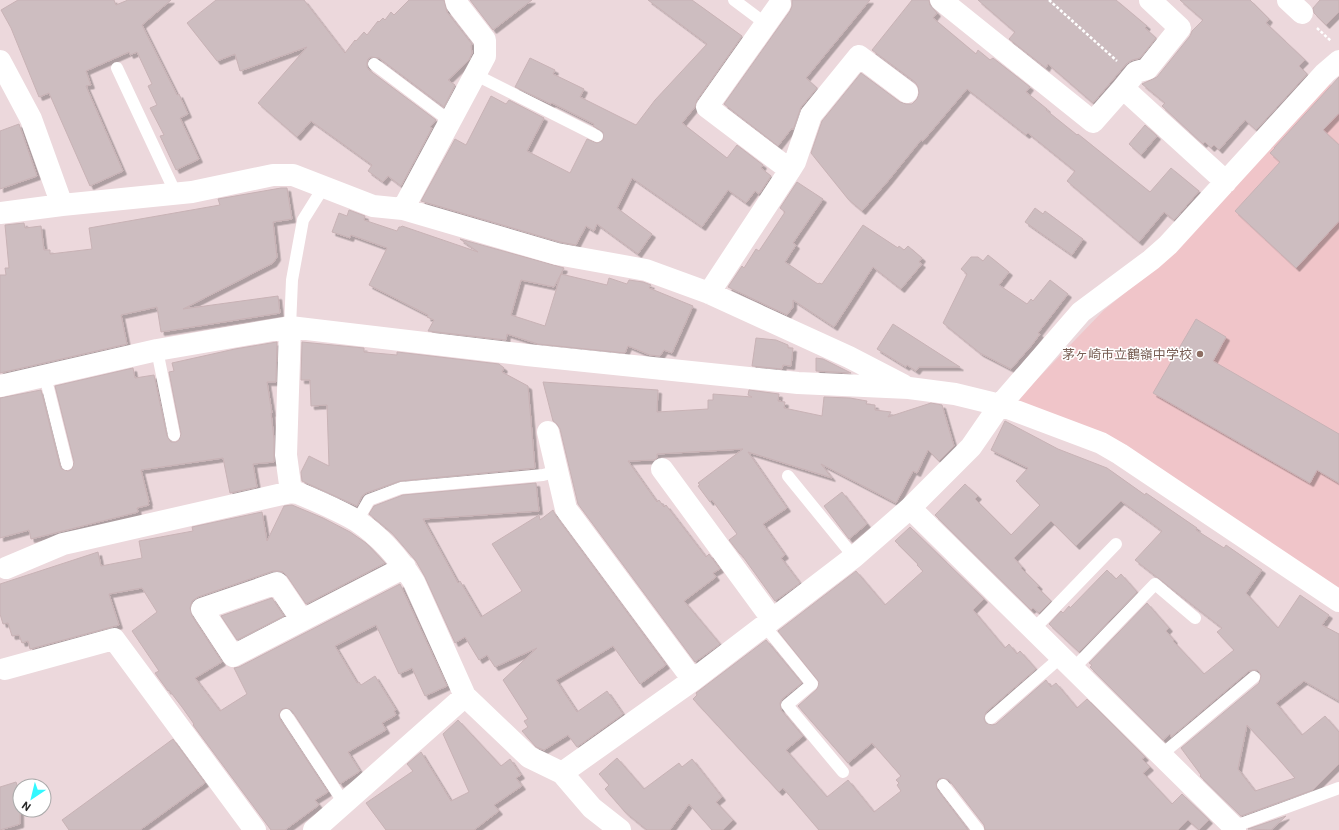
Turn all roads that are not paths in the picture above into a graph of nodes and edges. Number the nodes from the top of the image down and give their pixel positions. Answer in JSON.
{"nodes":[{"id":1,"x":456,"y":0,"type":"edge"},
{"id":2,"x":734,"y":0,"type":"edge"},
{"id":3,"x":941,"y":0,"type":"edge"},
{"id":4,"x":1150,"y":0,"type":"edge"},
{"id":5,"x":780,"y":4,"type":"dead end"},
{"id":6,"x":766,"y":24,"type":"junction"},
{"id":7,"x":1337,"y":53,"type":"edge"},
{"id":8,"x":0,"y":61,"type":"edge"},
{"id":9,"x":374,"y":64,"type":"dead end"},
{"id":10,"x":117,"y":68,"type":"dead end"},
{"id":11,"x":476,"y":75,"type":"junction"},
{"id":12,"x":1128,"y":82,"type":"junction"},
{"id":13,"x":907,"y":92,"type":"dead end"},
{"id":14,"x":451,"y":122,"type":"junction"},
{"id":15,"x":597,"y":136,"type":"dead end"},
{"id":16,"x":790,"y":170,"type":"junction"},
{"id":17,"x":1226,"y":182,"type":"junction"},
{"id":18,"x":324,"y":188,"type":"junction"},
{"id":19,"x":176,"y":194,"type":"junction"},
{"id":20,"x":62,"y":205,"type":"junction"},
{"id":21,"x":403,"y":209,"type":"junction"},
{"id":22,"x":0,"y":213,"type":"edge"},
{"id":23,"x":708,"y":293,"type":"junction"},
{"id":24,"x":290,"y":327,"type":"junction"},
{"id":25,"x":157,"y":350,"type":"junction"},
{"id":26,"x":45,"y":376,"type":"junction"},
{"id":27,"x":0,"y":386,"type":"edge"},
{"id":28,"x":910,"y":388,"type":"junction"},
{"id":29,"x":1000,"y":404,"type":"junction"},
{"id":30,"x":548,"y":432,"type":"dead end"},
{"id":31,"x":174,"y":435,"type":"dead end"},
{"id":32,"x":67,"y":464,"type":"dead end"},
{"id":33,"x":662,"y":469,"type":"dead end"},
{"id":34,"x":558,"y":471,"type":"junction"},
{"id":35,"x":788,"y":476,"type":"dead end"},
{"id":36,"x":291,"y":492,"type":"junction"},
{"id":37,"x":910,"y":508,"type":"junction"},
{"id":38,"x":357,"y":521,"type":"junction"},
{"id":39,"x":1116,"y":544,"type":"dead end"},
{"id":40,"x":854,"y":557,"type":"junction"},
{"id":41,"x":405,"y":567,"type":"junction"},
{"id":42,"x":6,"y":568,"type":"dead end"},
{"id":43,"x":1339,"y":601,"type":"edge"},
{"id":44,"x":1195,"y":618,"type":"dead end"},
{"id":45,"x":302,"y":620,"type":"dead end"},
{"id":46,"x":768,"y":622,"type":"junction"},
{"id":47,"x":1033,"y":630,"type":"junction"},
{"id":48,"x":1067,"y":663,"type":"junction"},
{"id":49,"x":5,"y":669,"type":"dead end"},
{"id":50,"x":1254,"y":677,"type":"dead end"},
{"id":51,"x":693,"y":680,"type":"junction"},
{"id":52,"x":465,"y":696,"type":"junction"},
{"id":53,"x":286,"y":714,"type":"dead end"},
{"id":54,"x":991,"y":718,"type":"dead end"},
{"id":55,"x":1161,"y":755,"type":"junction"},
{"id":56,"x":843,"y":772,"type":"dead end"},
{"id":57,"x":562,"y":773,"type":"junction"},
{"id":58,"x":943,"y":785,"type":"dead end"},
{"id":59,"x":1339,"y":788,"type":"edge"},
{"id":60,"x":344,"y":803,"type":"junction"},
{"id":61,"x":1231,"y":829,"type":"edge"},
{"id":62,"x":255,"y":830,"type":"edge"},
{"id":63,"x":314,"y":830,"type":"edge"},
{"id":64,"x":620,"y":830,"type":"edge"},
{"id":65,"x":978,"y":830,"type":"edge"}],
"edges":[{"from":1,"to":11,"type":"street"},
{"from":2,"to":6,"type":"lane"},
{"from":3,"to":12,"type":"street"},
{"from":4,"to":12,"type":"street"},
{"from":5,"to":6,"type":"street"},
{"from":6,"to":16,"type":"street"},
{"from":7,"to":17,"type":"street"},
{"from":8,"to":20,"type":"street"},
{"from":9,"to":14,"type":"lane"},
{"from":10,"to":19,"type":"lane"},
{"from":11,"to":14,"type":"street"},
{"from":11,"to":15,"type":"lane"},
{"from":12,"to":17,"type":"street"},
{"from":13,"to":16,"type":"street"},
{"from":14,"to":21,"type":"street"},
{"from":16,"to":23,"type":"street"},
{"from":17,"to":29,"type":"street"},
{"from":18,"to":19,"type":"street"},
{"from":18,"to":21,"type":"street"},
{"from":18,"to":24,"type":"lane"},
{"from":19,"to":20,"type":"street"},
{"from":20,"to":22,"type":"street"},
{"from":21,"to":23,"type":"street"},
{"from":23,"to":28,"type":"street"},
{"from":24,"to":25,"type":"street"},
{"from":24,"to":28,"type":"street"},
{"from":24,"to":36,"type":"street"},
{"from":25,"to":26,"type":"street"},
{"from":25,"to":31,"type":"lane"},
{"from":26,"to":27,"type":"street"},
{"from":26,"to":32,"type":"lane"},
{"from":28,"to":29,"type":"street"},
{"from":29,"to":37,"type":"street"},
{"from":29,"to":43,"type":"street"},
{"from":30,"to":34,"type":"street"},
{"from":33,"to":46,"type":"street"},
{"from":34,"to":38,"type":"lane"},
{"from":34,"to":51,"type":"street"},
{"from":35,"to":40,"type":"lane"},
{"from":36,"to":38,"type":"street"},
{"from":36,"to":42,"type":"street"},
{"from":37,"to":40,"type":"street"},
{"from":37,"to":47,"type":"street"},
{"from":38,"to":41,"type":"street"},
{"from":39,"to":47,"type":"lane"},
{"from":40,"to":46,"type":"street"},
{"from":41,"to":45,"type":"street"},
{"from":41,"to":52,"type":"street"},
{"from":44,"to":48,"type":"lane"},
{"from":46,"to":51,"type":"street"},
{"from":46,"to":56,"type":"lane"},
{"from":47,"to":48,"type":"street"},
{"from":48,"to":54,"type":"lane"},
{"from":48,"to":55,"type":"street"},
{"from":49,"to":62,"type":"street"},
{"from":50,"to":55,"type":"lane"},
{"from":51,"to":57,"type":"street"},
{"from":52,"to":57,"type":"street"},
{"from":52,"to":60,"type":"street"},
{"from":53,"to":60,"type":"lane"},
{"from":55,"to":61,"type":"street"},
{"from":57,"to":64,"type":"street"},
{"from":58,"to":65,"type":"lane"},
{"from":59,"to":61,"type":"lane"},
{"from":60,"to":63,"type":"street"}]}
